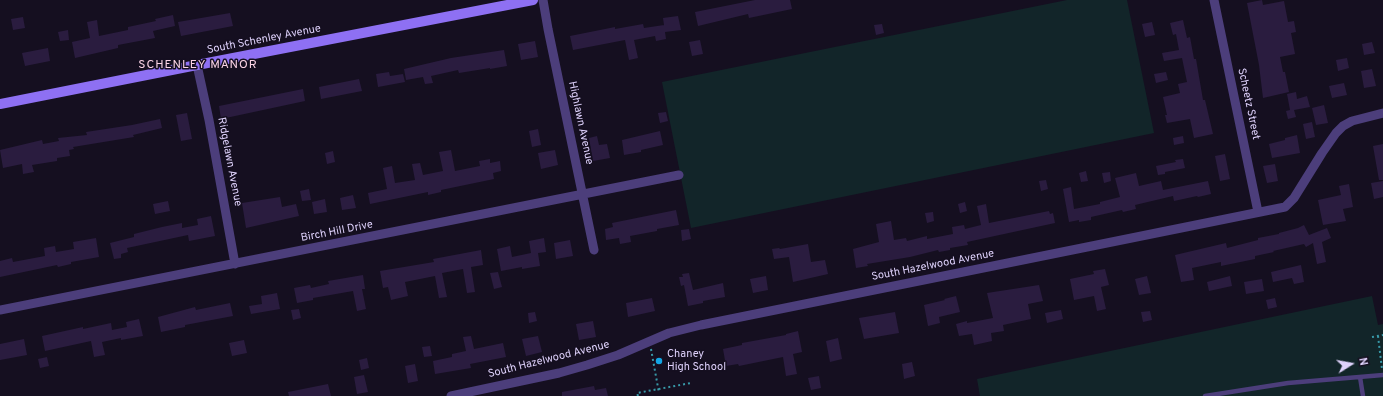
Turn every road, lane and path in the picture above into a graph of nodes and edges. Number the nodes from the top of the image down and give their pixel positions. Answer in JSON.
{"nodes":[{"id":1,"x":533,"y":0,"type":"edge"},
{"id":2,"x":543,"y":0,"type":"edge"},
{"id":3,"x":1214,"y":0,"type":"edge"},
{"id":4,"x":197,"y":65,"type":"junction"},
{"id":5,"x":0,"y":104,"type":"edge"},
{"id":6,"x":1383,"y":113,"type":"edge"},
{"id":7,"x":679,"y":175,"type":"dead end"},
{"id":8,"x":582,"y":195,"type":"junction"},
{"id":9,"x":1258,"y":212,"type":"junction"},
{"id":10,"x":594,"y":250,"type":"dead end"},
{"id":11,"x":235,"y":264,"type":"junction"},
{"id":12,"x":0,"y":310,"type":"edge"},
{"id":13,"x":1383,"y":335,"type":"edge"},
{"id":14,"x":1378,"y":336,"type":"junction"},
{"id":15,"x":1372,"y":337,"type":"dead end"},
{"id":16,"x":650,"y":341,"type":"junction"},
{"id":17,"x":1383,"y":375,"type":"edge"},
{"id":18,"x":1360,"y":377,"type":"junction"},
{"id":19,"x":691,"y":383,"type":"dead end"},
{"id":20,"x":658,"y":389,"type":"junction"},
{"id":21,"x":659,"y":393,"type":"dead end"},
{"id":22,"x":451,"y":396,"type":"edge"},
{"id":23,"x":638,"y":396,"type":"edge"},
{"id":24,"x":1205,"y":396,"type":"edge"},
{"id":25,"x":1363,"y":396,"type":"edge"}],
"edges":[{"from":1,"to":4,"type":"street","name":"South Schenley Avenue"},
{"from":2,"to":8,"type":"street","name":"Highlawn Avenue"},
{"from":3,"to":9,"type":"street","name":"Scheetz Street"},
{"from":4,"to":5,"type":"street","name":"South Schenley Avenue"},
{"from":4,"to":11,"type":"street","name":"Ridgelawn Avenue"},
{"from":6,"to":9,"type":"street","name":"South Hazelwood Avenue"},
{"from":7,"to":8,"type":"street","name":"Birch Hill Drive"},
{"from":8,"to":10,"type":"street","name":"Highlawn Avenue"},
{"from":8,"to":11,"type":"street","name":"Birch Hill Drive"},
{"from":9,"to":16,"type":"street","name":"South Hazelwood Avenue"},
{"from":11,"to":12,"type":"street","name":"Birch Hill Drive"},
{"from":13,"to":14,"type":"path"},
{"from":14,"to":15,"type":"path"},
{"from":14,"to":17,"type":"path"},
{"from":16,"to":20,"type":"path"},
{"from":16,"to":22,"type":"street","name":"South Hazelwood Avenue"},
{"from":17,"to":18,"type":"lane"},
{"from":18,"to":24,"type":"lane"},
{"from":18,"to":25,"type":"lane"},
{"from":19,"to":20,"type":"path"},
{"from":20,"to":21,"type":"path"},
{"from":20,"to":23,"type":"path"}]}
